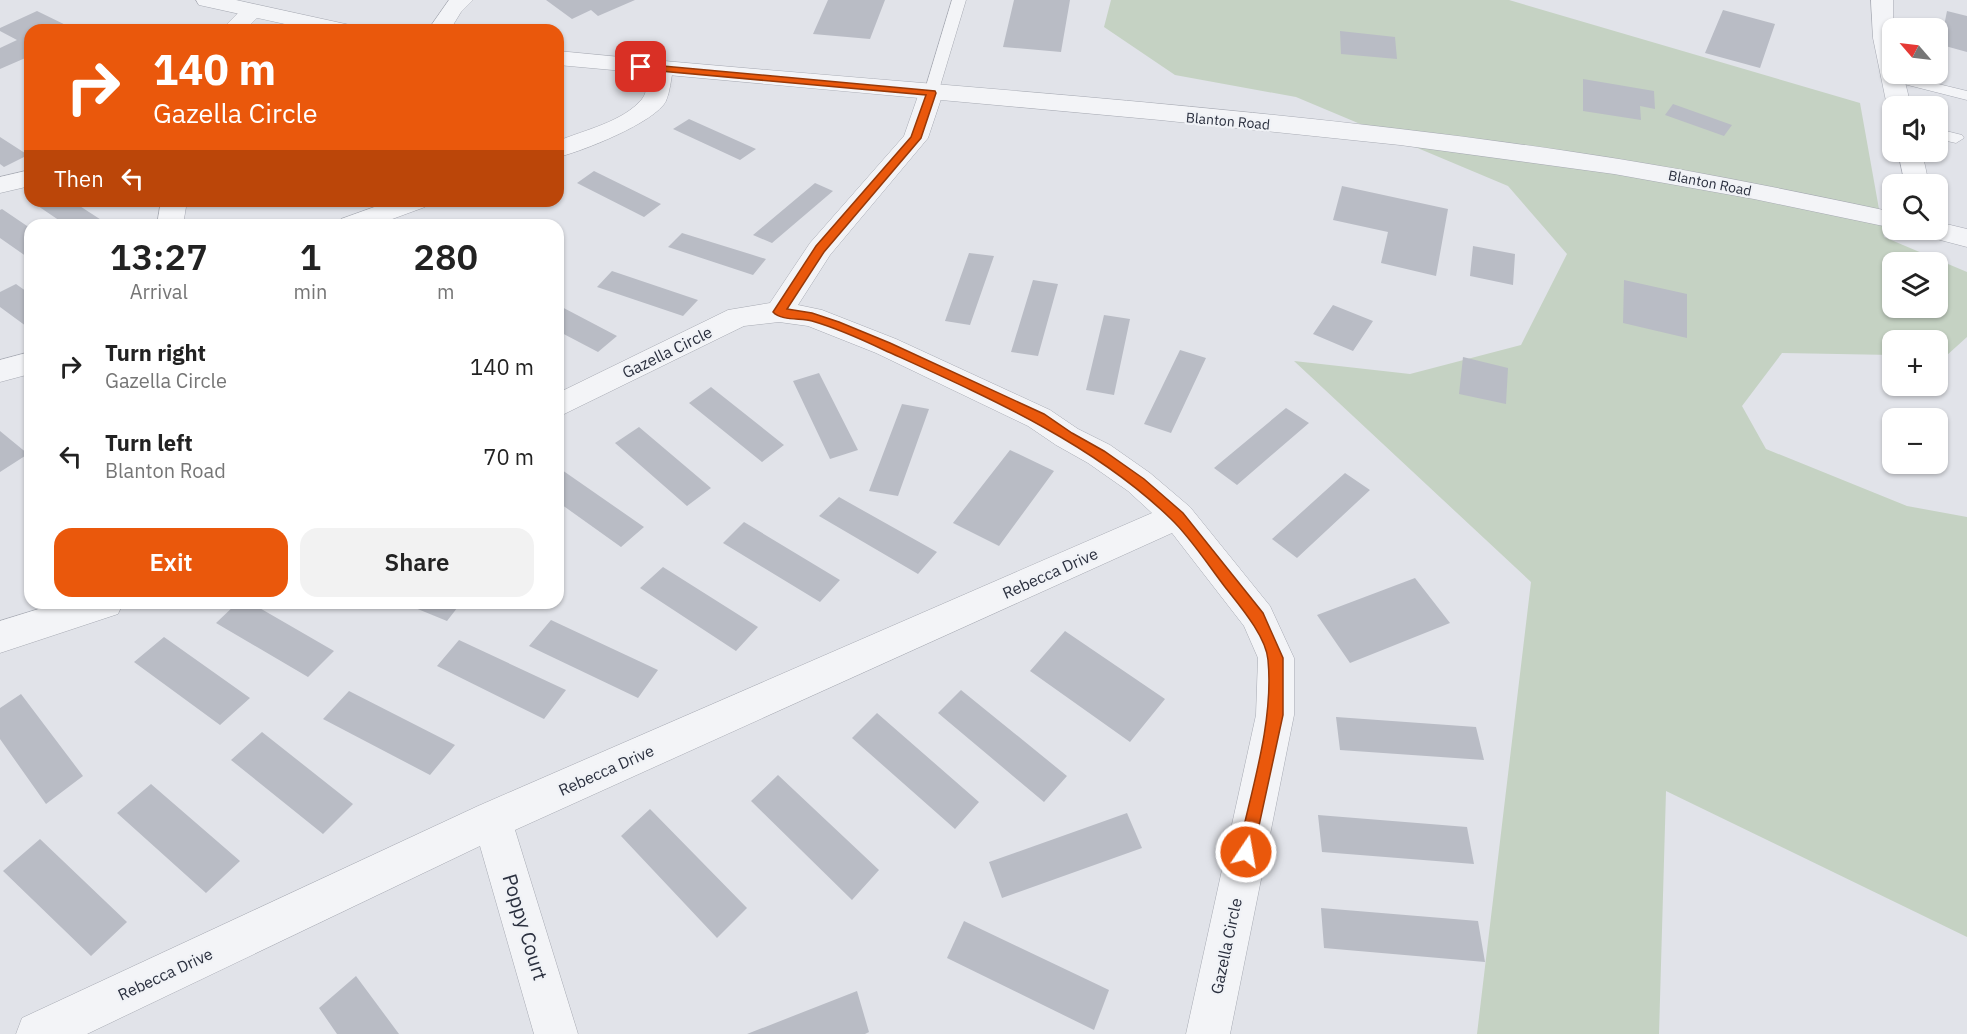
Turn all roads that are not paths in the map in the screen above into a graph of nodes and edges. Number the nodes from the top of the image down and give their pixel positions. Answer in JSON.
{"nodes":[{"id":1,"x":207,"y":0,"type":"edge"},
{"id":2,"x":462,"y":0,"type":"edge"},
{"id":3,"x":959,"y":0,"type":"edge"},
{"id":4,"x":1882,"y":0,"type":"edge"},
{"id":5,"x":252,"y":12,"type":"junction"},
{"id":6,"x":1883,"y":18,"type":"edge"},
{"id":7,"x":239,"y":24,"type":"edge"},
{"id":8,"x":312,"y":24,"type":"edge"},
{"id":9,"x":443,"y":24,"type":"edge"},
{"id":10,"x":564,"y":59,"type":"edge"},
{"id":11,"x":662,"y":69,"type":"junction"},
{"id":12,"x":1920,"y":84,"type":"edge"},
{"id":13,"x":931,"y":93,"type":"junction"},
{"id":14,"x":1967,"y":96,"type":"edge"},
{"id":15,"x":1948,"y":136,"type":"edge"},
{"id":16,"x":1956,"y":138,"type":"dead end"},
{"id":17,"x":564,"y":148,"type":"edge"},
{"id":18,"x":24,"y":179,"type":"edge"},
{"id":19,"x":0,"y":185,"type":"edge"},
{"id":20,"x":400,"y":207,"type":"edge"},
{"id":21,"x":1882,"y":218,"type":"edge"},
{"id":22,"x":366,"y":219,"type":"edge"},
{"id":23,"x":1948,"y":233,"type":"edge"},
{"id":24,"x":1967,"y":238,"type":"edge"},
{"id":25,"x":779,"y":312,"type":"junction"},
{"id":26,"x":24,"y":365,"type":"edge"},
{"id":27,"x":0,"y":371,"type":"edge"},
{"id":28,"x":564,"y":403,"type":"edge"},
{"id":29,"x":1178,"y":516,"type":"junction"},
{"id":30,"x":87,"y":609,"type":"edge"},
{"id":31,"x":0,"y":637,"type":"edge"},
{"id":32,"x":492,"y":820,"type":"junction"},
{"id":33,"x":38,"y":1034,"type":"edge"},
{"id":34,"x":556,"y":1034,"type":"edge"},
{"id":35,"x":1208,"y":1034,"type":"edge"}],
"edges":[{"from":1,"to":5,"type":"street"},
{"from":2,"to":9,"type":"street"},
{"from":3,"to":13,"type":"lane"},
{"from":4,"to":6,"type":"street"},
{"from":5,"to":7,"type":"street"},
{"from":5,"to":8,"type":"street"},
{"from":10,"to":11,"type":"street","name":"Blanton Road"},
{"from":11,"to":13,"type":"street","name":"Blanton Road"},
{"from":11,"to":17,"type":"street"},
{"from":12,"to":14,"type":"lane"},
{"from":13,"to":21,"type":"street","name":"Blanton Road"},
{"from":13,"to":25,"type":"street"},
{"from":15,"to":16,"type":"lane"},
{"from":18,"to":19,"type":"street"},
{"from":20,"to":22,"type":"street"},
{"from":23,"to":24,"type":"street"},
{"from":25,"to":28,"type":"street","name":"Gazella Circle"},
{"from":25,"to":29,"type":"street","name":"Gazella Circle"},
{"from":26,"to":27,"type":"street"},
{"from":29,"to":32,"type":"street","name":"Rebecca Drive"},
{"from":29,"to":35,"type":"street","name":"Gazella Circle"},
{"from":30,"to":31,"type":"street"},
{"from":32,"to":33,"type":"street","name":"Rebecca Drive"},
{"from":32,"to":34,"type":"street","name":"Poppy Court"}]}
